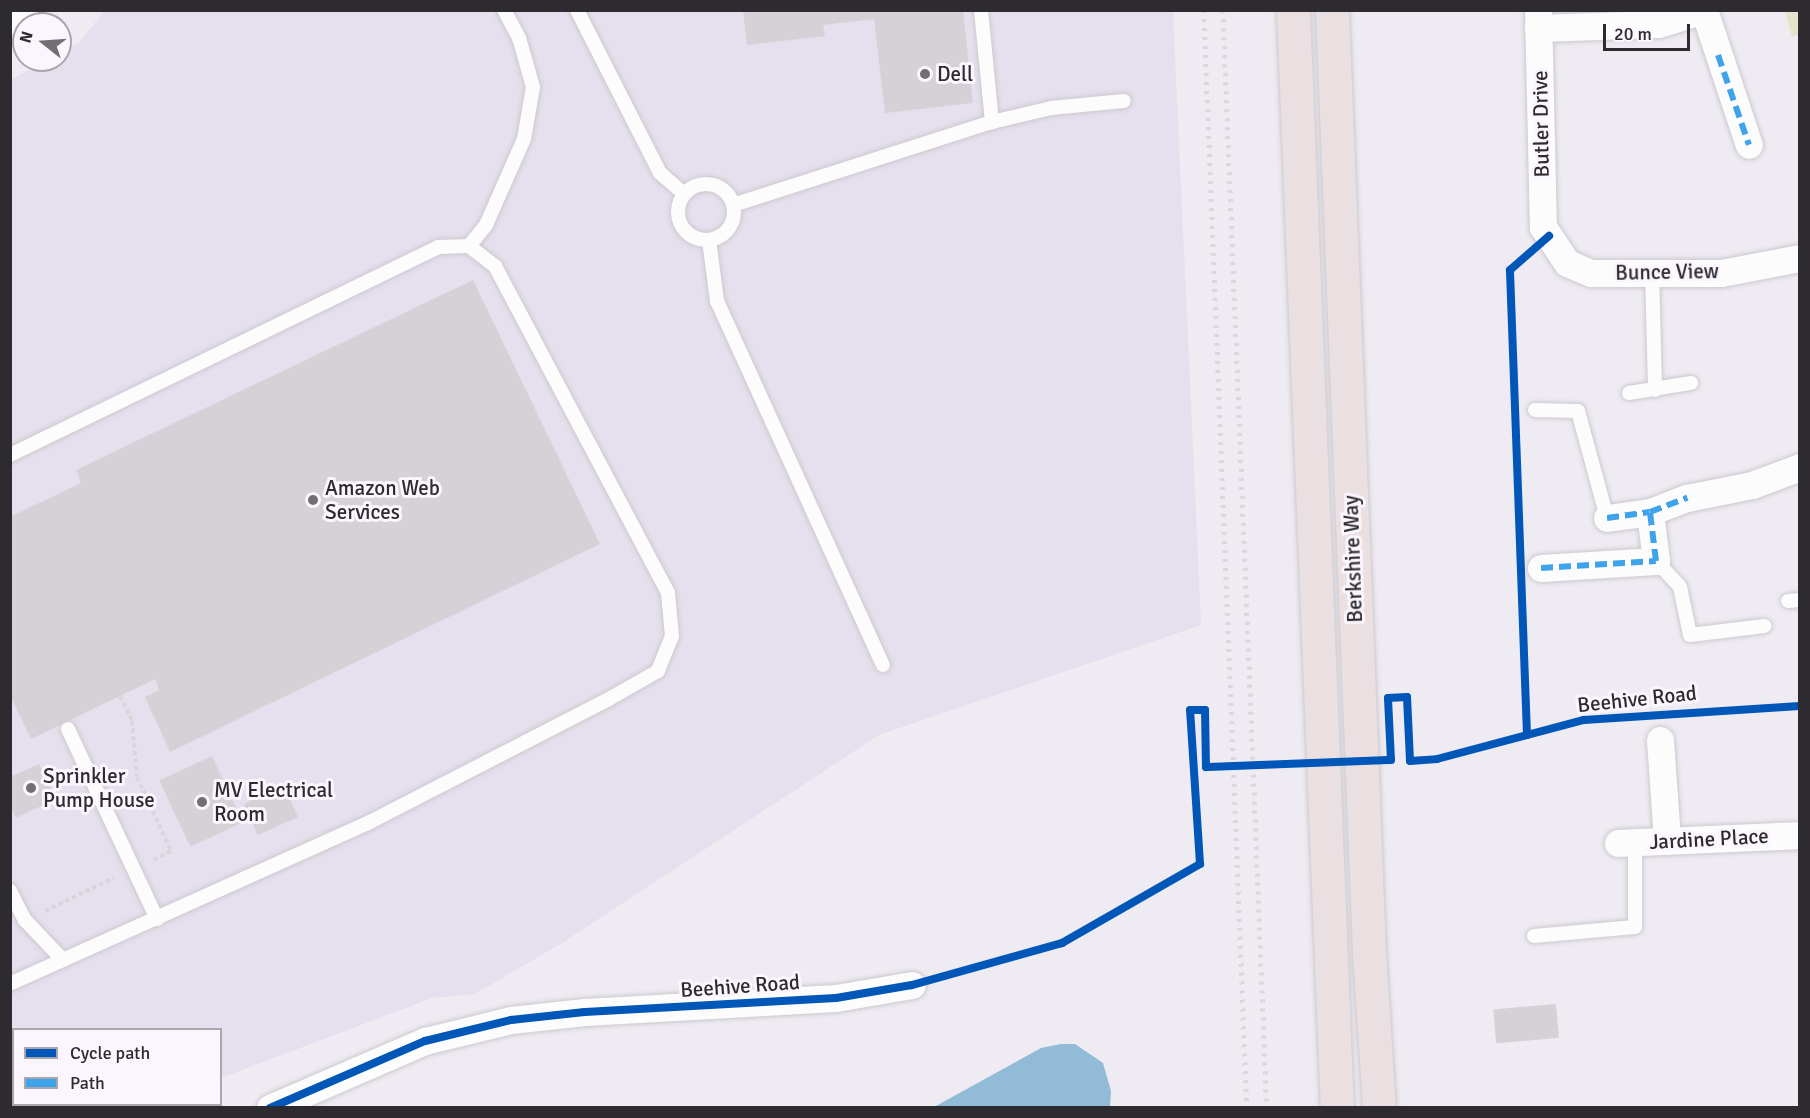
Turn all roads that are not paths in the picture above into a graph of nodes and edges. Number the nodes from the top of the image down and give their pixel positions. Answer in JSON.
{"nodes":[{"id":1,"x":21,"y":10,"type":"edge"},
{"id":2,"x":504,"y":10,"type":"edge"},
{"id":3,"x":577,"y":10,"type":"edge"},
{"id":4,"x":981,"y":10,"type":"edge"},
{"id":5,"x":1293,"y":10,"type":"edge"},
{"id":6,"x":1332,"y":10,"type":"edge"},
{"id":7,"x":1704,"y":10,"type":"edge"},
{"id":8,"x":10,"y":18,"type":"edge"},
{"id":9,"x":1538,"y":19,"type":"edge"},
{"id":10,"x":1124,"y":102,"type":"dead end"},
{"id":11,"x":992,"y":122,"type":"junction"},
{"id":12,"x":1749,"y":145,"type":"dead end"},
{"id":13,"x":684,"y":194,"type":"junction"},
{"id":14,"x":733,"y":205,"type":"junction"},
{"id":15,"x":1549,"y":236,"type":"joint"},
{"id":16,"x":709,"y":240,"type":"junction"},
{"id":17,"x":469,"y":246,"type":"junction"},
{"id":18,"x":1800,"y":258,"type":"edge"},
{"id":19,"x":1652,"y":272,"type":"junction"},
{"id":20,"x":1691,"y":383,"type":"dead end"},
{"id":21,"x":1655,"y":390,"type":"junction"},
{"id":22,"x":1629,"y":393,"type":"dead end"},
{"id":23,"x":1535,"y":410,"type":"dead end"},
{"id":24,"x":10,"y":455,"type":"edge"},
{"id":25,"x":1800,"y":467,"type":"edge"},
{"id":26,"x":1650,"y":512,"type":"junction"},
{"id":27,"x":1607,"y":518,"type":"joint"},
{"id":28,"x":1656,"y":561,"type":"junction"},
{"id":29,"x":1541,"y":568,"type":"dead end"},
{"id":30,"x":1764,"y":627,"type":"dead end"},
{"id":31,"x":883,"y":665,"type":"dead end"},
{"id":32,"x":68,"y":729,"type":"dead end"},
{"id":33,"x":1660,"y":740,"type":"dead end"},
{"id":34,"x":1800,"y":835,"type":"edge"},
{"id":35,"x":1667,"y":841,"type":"junction"},
{"id":36,"x":1627,"y":843,"type":"joint"},
{"id":37,"x":10,"y":891,"type":"edge"},
{"id":38,"x":157,"y":919,"type":"junction"},
{"id":39,"x":1534,"y":936,"type":"dead end"},
{"id":40,"x":63,"y":960,"type":"junction"},
{"id":41,"x":10,"y":984,"type":"edge"},
{"id":42,"x":912,"y":985,"type":"dead end"},
{"id":43,"x":270,"y":1107,"type":"edge"},
{"id":44,"x":1336,"y":1107,"type":"edge"},
{"id":45,"x":1379,"y":1107,"type":"edge"}],
"edges":[{"from":1,"to":8,"type":"street"},
{"from":2,"to":17,"type":"lane"},
{"from":3,"to":13,"type":"lane"},
{"from":4,"to":11,"type":"lane"},
{"from":5,"to":44,"type":"highway","name":"Berkshire Way"},
{"from":6,"to":45,"type":"highway","name":"Berkshire Way"},
{"from":7,"to":9,"type":"street"},
{"from":7,"to":12,"type":"street"},
{"from":9,"to":15,"type":"street","name":"Butler Drive"},
{"from":10,"to":11,"type":"lane"},
{"from":11,"to":14,"type":"lane"},
{"from":13,"to":14,"type":"lane"},
{"from":13,"to":16,"type":"lane"},
{"from":14,"to":16,"type":"lane"},
{"from":15,"to":19,"type":"street","name":"Bunce View"},
{"from":16,"to":31,"type":"lane"},
{"from":17,"to":24,"type":"lane"},
{"from":17,"to":38,"type":"lane"},
{"from":18,"to":19,"type":"street","name":"Bunce View"},
{"from":19,"to":21,"type":"lane"},
{"from":20,"to":21,"type":"lane"},
{"from":21,"to":22,"type":"lane"},
{"from":23,"to":27,"type":"lane"},
{"from":25,"to":26,"type":"street"},
{"from":26,"to":27,"type":"street"},
{"from":26,"to":28,"type":"street"},
{"from":28,"to":29,"type":"street"},
{"from":28,"to":30,"type":"lane"},
{"from":32,"to":38,"type":"lane"},
{"from":33,"to":35,"type":"street"},
{"from":34,"to":35,"type":"street","name":"Jardine Place"},
{"from":35,"to":36,"type":"street","name":"Jardine Place"},
{"from":36,"to":39,"type":"lane"},
{"from":37,"to":40,"type":"lane"},
{"from":38,"to":40,"type":"lane"},
{"from":40,"to":41,"type":"lane"},
{"from":42,"to":43,"type":"street","name":"Beehive Road"}]}
